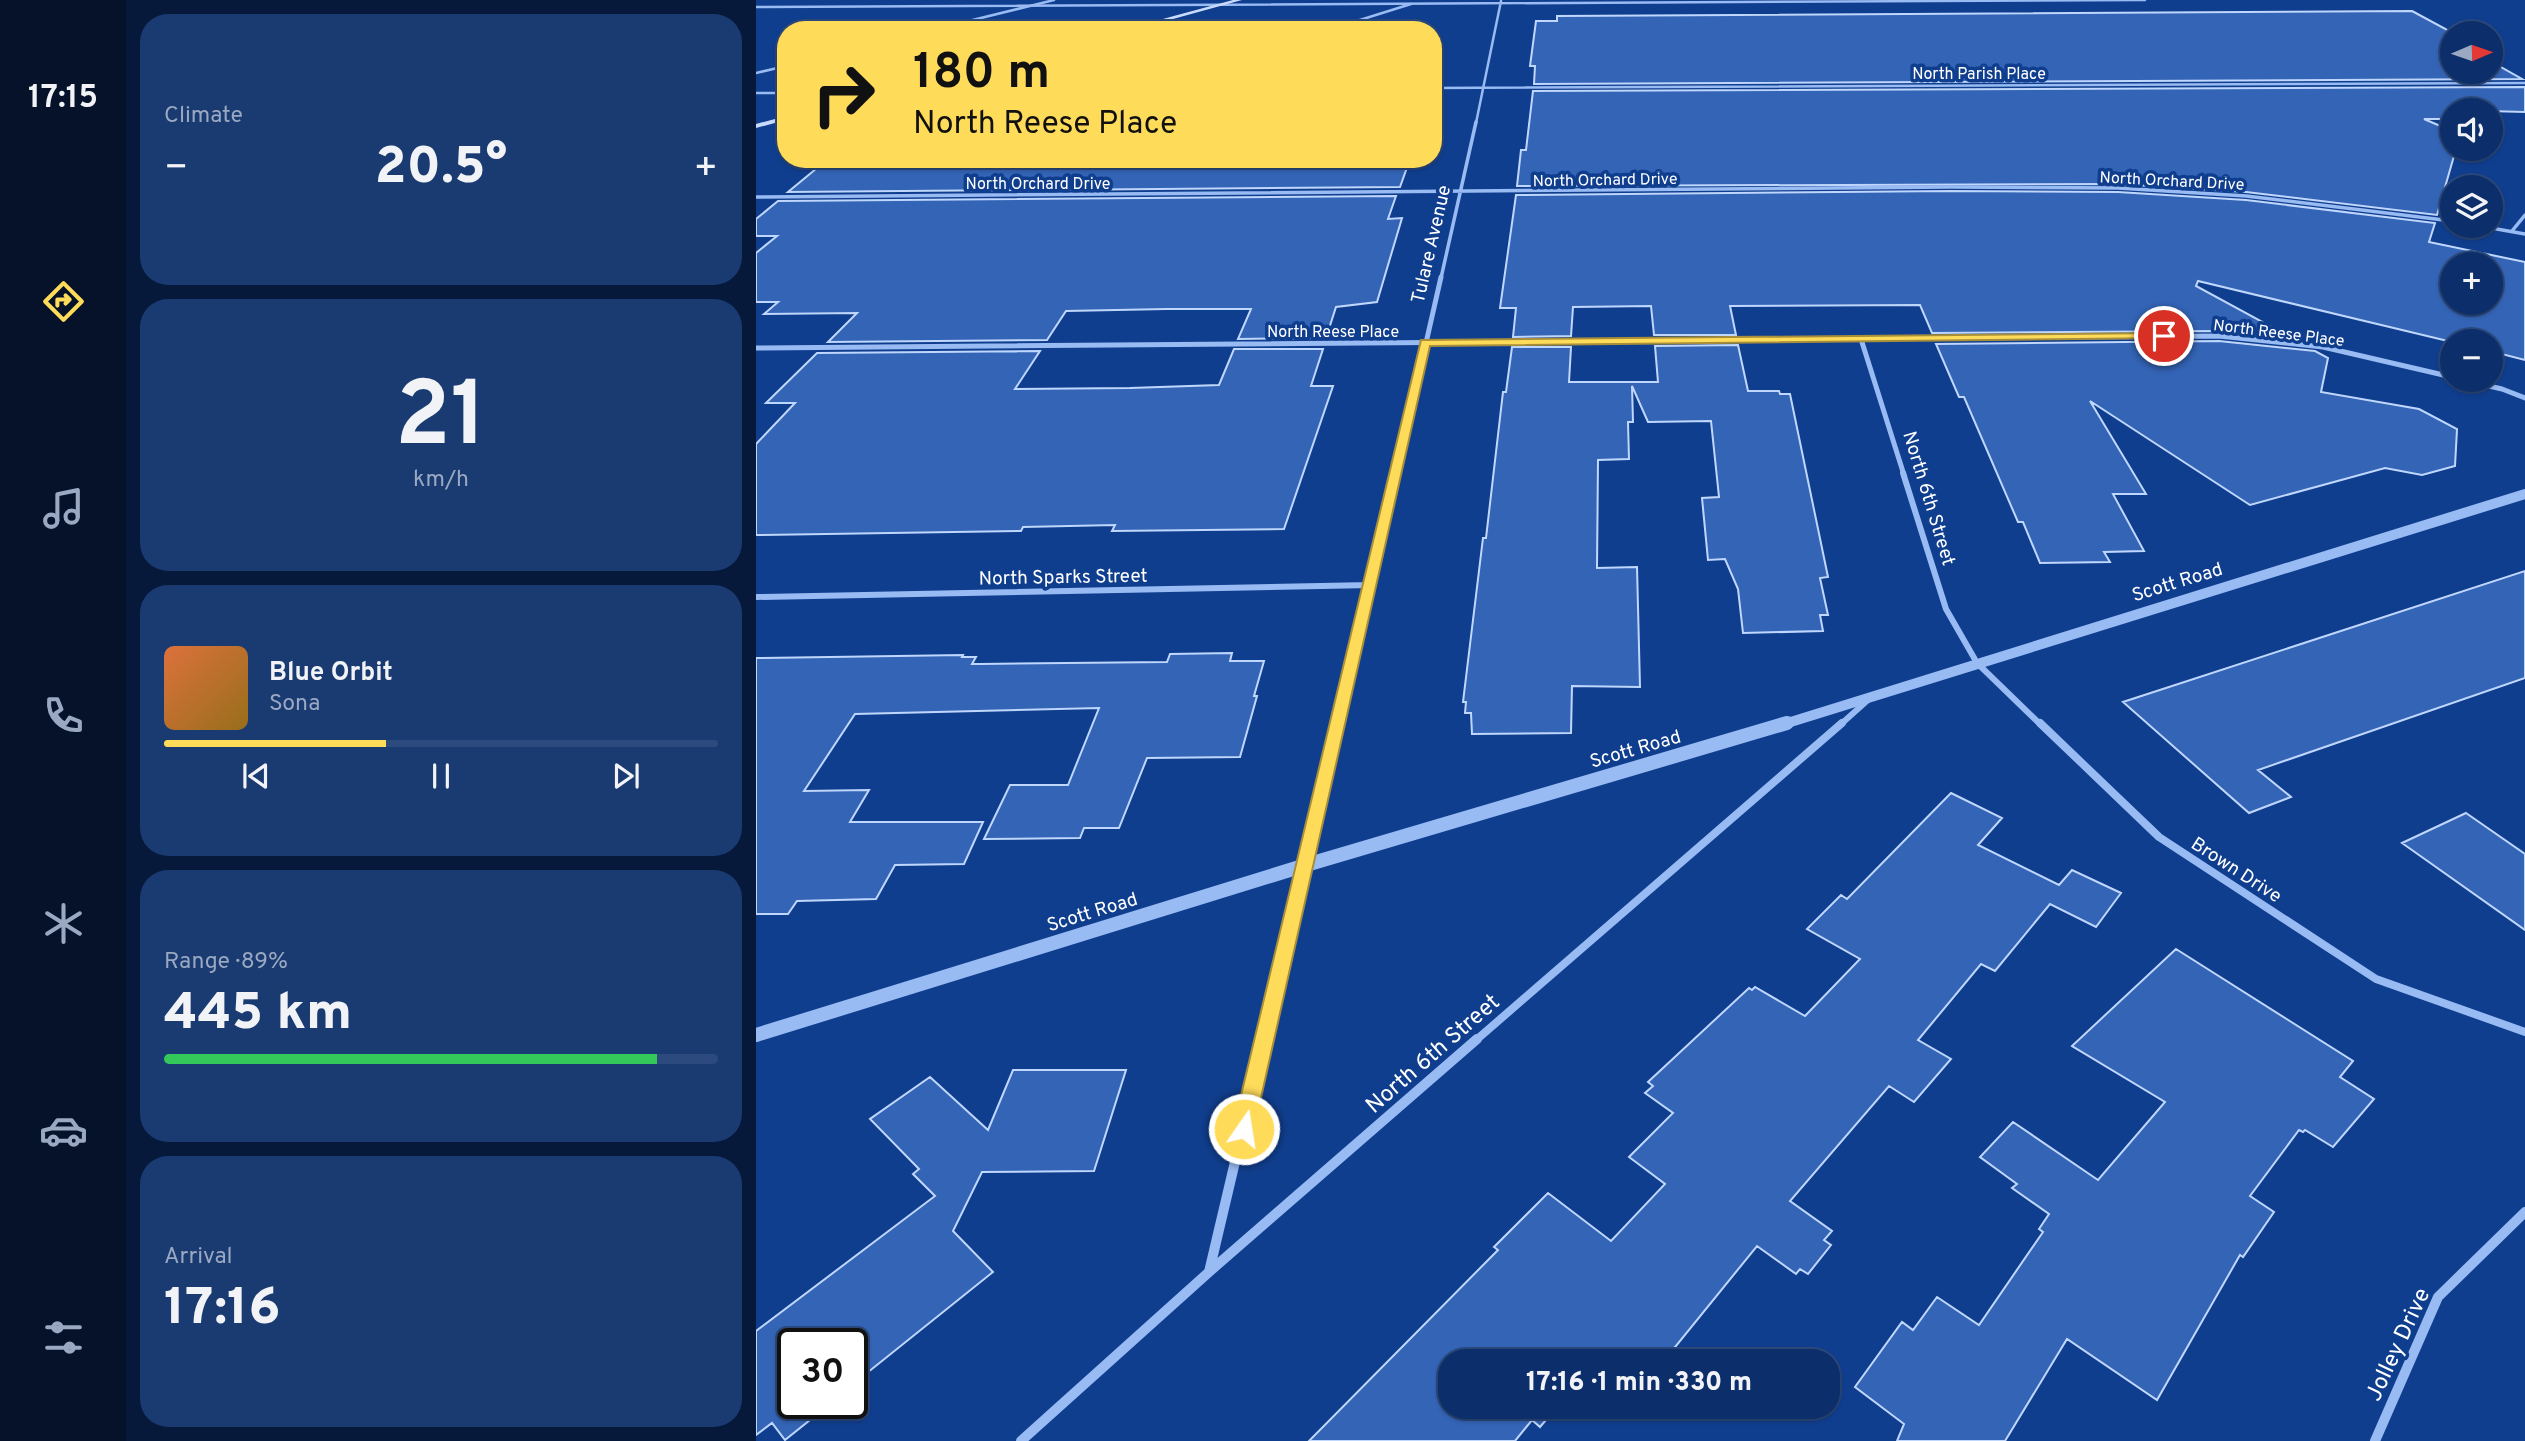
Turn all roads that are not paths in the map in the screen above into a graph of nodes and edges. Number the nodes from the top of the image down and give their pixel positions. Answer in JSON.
{"nodes":[{"id":1,"x":1054,"y":0,"type":"edge"},
{"id":2,"x":1240,"y":0,"type":"edge"},
{"id":3,"x":2146,"y":0,"type":"edge"},
{"id":4,"x":1500,"y":2,"type":"edge"},
{"id":5,"x":1411,"y":4,"type":"junction"},
{"id":6,"x":1219,"y":5,"type":"junction"},
{"id":7,"x":1027,"y":6,"type":"junction"},
{"id":8,"x":756,"y":7,"type":"edge"},
{"id":9,"x":968,"y":21,"type":"edge"},
{"id":10,"x":1159,"y":21,"type":"edge"},
{"id":11,"x":1357,"y":21,"type":"edge"},
{"id":12,"x":777,"y":68,"type":"edge"},
{"id":13,"x":756,"y":73,"type":"edge"},
{"id":14,"x":2525,"y":83,"type":"edge"},
{"id":15,"x":1484,"y":87,"type":"junction"},
{"id":16,"x":1442,"y":88,"type":"edge"},
{"id":17,"x":756,"y":93,"type":"edge"},
{"id":18,"x":777,"y":93,"type":"edge"},
{"id":19,"x":777,"y":120,"type":"edge"},
{"id":20,"x":756,"y":126,"type":"edge"},
{"id":21,"x":1460,"y":192,"type":"junction"},
{"id":22,"x":756,"y":197,"type":"edge"},
{"id":23,"x":2525,"y":215,"type":"edge"},
{"id":24,"x":2440,"y":220,"type":"edge"},
{"id":25,"x":2503,"y":230,"type":"edge"},
{"id":26,"x":2512,"y":231,"type":"junction"},
{"id":27,"x":2525,"y":234,"type":"edge"},
{"id":28,"x":1861,"y":339,"type":"junction"},
{"id":29,"x":1425,"y":343,"type":"junction"},
{"id":30,"x":756,"y":348,"type":"edge"},
{"id":31,"x":2440,"y":374,"type":"edge"},
{"id":32,"x":2503,"y":392,"type":"edge"},
{"id":33,"x":2525,"y":398,"type":"edge"},
{"id":34,"x":2525,"y":494,"type":"edge"},
{"id":35,"x":1371,"y":585,"type":"junction"},
{"id":36,"x":756,"y":597,"type":"edge"},
{"id":37,"x":1977,"y":663,"type":"junction"},
{"id":38,"x":1871,"y":698,"type":"junction"},
{"id":39,"x":1306,"y":865,"type":"junction"},
{"id":40,"x":2525,"y":1032,"type":"edge"},
{"id":41,"x":756,"y":1035,"type":"edge"},
{"id":42,"x":2525,"y":1212,"type":"edge"},
{"id":43,"x":1209,"y":1272,"type":"junction"},
{"id":44,"x":1021,"y":1441,"type":"edge"},
{"id":45,"x":2375,"y":1441,"type":"edge"}],
"edges":[{"from":1,"to":7,"type":"lane"},
{"from":2,"to":6,"type":"main road"},
{"from":3,"to":4,"type":"street"},
{"from":4,"to":5,"type":"street"},
{"from":4,"to":15,"type":"street","name":"Tulare Avenue"},
{"from":5,"to":6,"type":"street"},
{"from":5,"to":11,"type":"lane"},
{"from":6,"to":7,"type":"street"},
{"from":6,"to":10,"type":"main road"},
{"from":7,"to":8,"type":"street"},
{"from":7,"to":9,"type":"lane"},
{"from":12,"to":13,"type":"lane"},
{"from":14,"to":15,"type":"street","name":"North Parish Place"},
{"from":15,"to":16,"type":"street","name":"North Parish Place"},
{"from":15,"to":21,"type":"street","name":"Tulare Avenue"},
{"from":17,"to":18,"type":"street"},
{"from":19,"to":20,"type":"main road"},
{"from":21,"to":22,"type":"street","name":"North Orchard Drive"},
{"from":21,"to":24,"type":"street","name":"North Orchard Drive"},
{"from":21,"to":29,"type":"street","name":"Tulare Avenue"},
{"from":23,"to":26,"type":"street"},
{"from":25,"to":26,"type":"street"},
{"from":26,"to":27,"type":"street"},
{"from":28,"to":29,"type":"street","name":"North Reese Place"},
{"from":28,"to":31,"type":"street","name":"North Reese Place"},
{"from":28,"to":37,"type":"street","name":"North 6th Street"},
{"from":29,"to":30,"type":"street","name":"North Reese Place"},
{"from":29,"to":35,"type":"street","name":"Tulare Avenue"},
{"from":32,"to":33,"type":"street"},
{"from":34,"to":37,"type":"street","name":"Scott Road"},
{"from":35,"to":36,"type":"street","name":"North Sparks Street"},
{"from":35,"to":39,"type":"street","name":"Tulare Avenue"},
{"from":37,"to":38,"type":"street","name":"Scott Road"},
{"from":37,"to":40,"type":"street","name":"Brown Drive"},
{"from":38,"to":39,"type":"street","name":"Scott Road"},
{"from":38,"to":43,"type":"street","name":"North 6th Street"},
{"from":39,"to":41,"type":"street","name":"Scott Road"},
{"from":39,"to":43,"type":"street","name":"Tulare Avenue"},
{"from":42,"to":45,"type":"street","name":"Jolley Drive"},
{"from":43,"to":44,"type":"street","name":"North 6th Street"}]}
